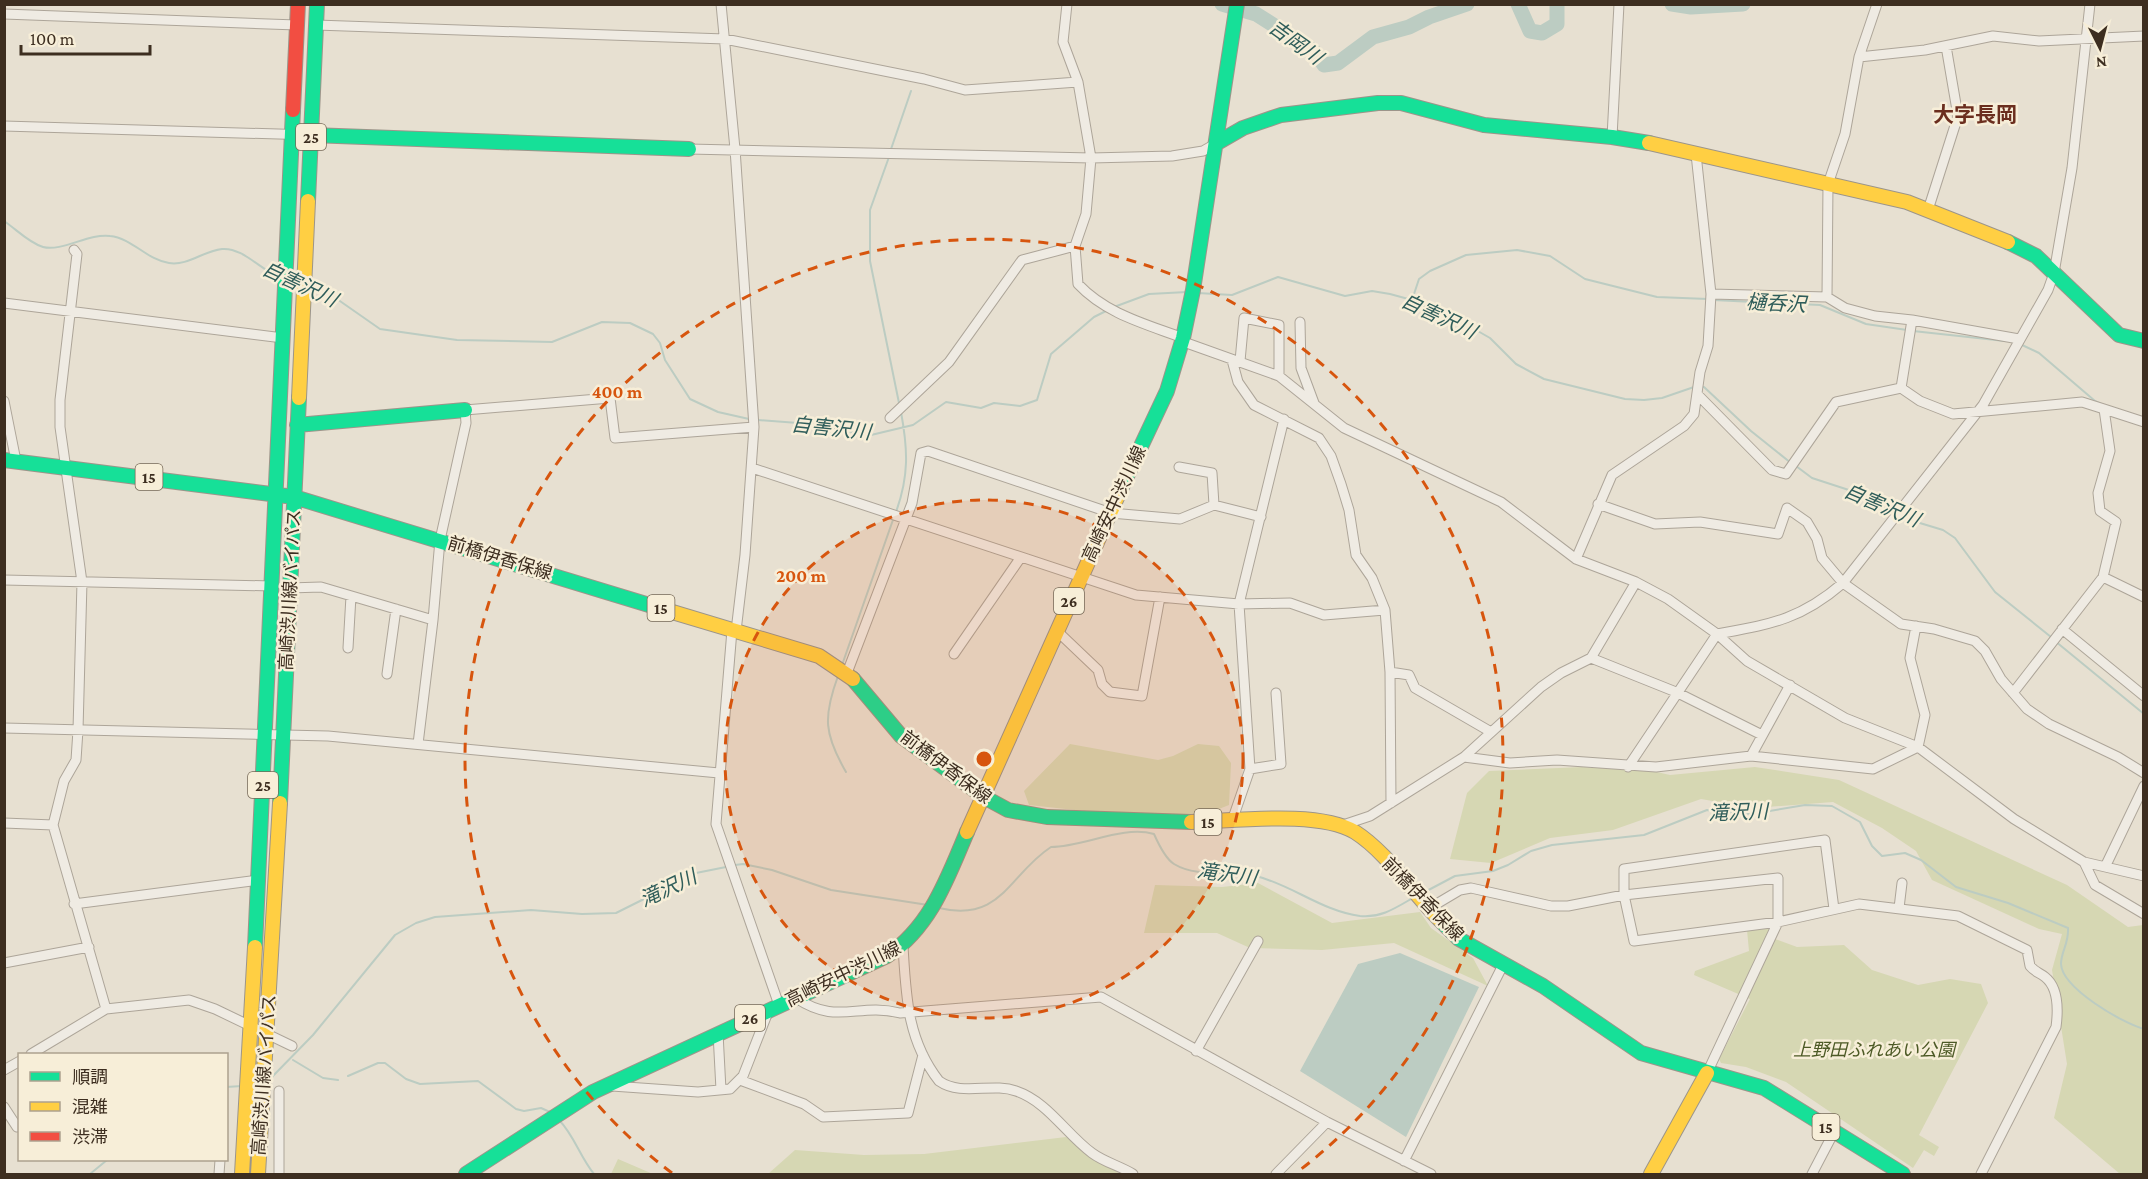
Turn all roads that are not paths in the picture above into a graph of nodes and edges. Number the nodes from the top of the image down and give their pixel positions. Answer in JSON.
{"nodes":[{"id":1,"x":298,"y":4,"type":"edge"},
{"id":2,"x":317,"y":4,"type":"edge"},
{"id":3,"x":722,"y":4,"type":"edge"},
{"id":4,"x":1067,"y":4,"type":"edge"},
{"id":5,"x":1237,"y":4,"type":"edge"},
{"id":6,"x":1619,"y":4,"type":"edge"},
{"id":7,"x":1877,"y":4,"type":"edge"},
{"id":8,"x":2090,"y":4,"type":"edge"},
{"id":9,"x":4,"y":14,"type":"edge"},
{"id":10,"x":297,"y":25,"type":"junction"},
{"id":11,"x":316,"y":25,"type":"junction"},
{"id":12,"x":2144,"y":36,"type":"edge"},
{"id":13,"x":724,"y":39,"type":"junction"},
{"id":14,"x":2085,"y":39,"type":"junction"},
{"id":15,"x":1946,"y":46,"type":"junction"},
{"id":16,"x":1859,"y":57,"type":"junction"},
{"id":17,"x":1078,"y":82,"type":"junction"},
{"id":18,"x":4,"y":126,"type":"edge"},
{"id":19,"x":292,"y":134,"type":"junction"},
{"id":20,"x":311,"y":135,"type":"junction"},
{"id":21,"x":1612,"y":137,"type":"junction"},
{"id":22,"x":1217,"y":142,"type":"junction"},
{"id":23,"x":689,"y":149,"type":"joint"},
{"id":24,"x":735,"y":150,"type":"junction"},
{"id":25,"x":1696,"y":154,"type":"junction"},
{"id":26,"x":1091,"y":158,"type":"junction"},
{"id":27,"x":1827,"y":184,"type":"junction"},
{"id":28,"x":1928,"y":210,"type":"junction"},
{"id":29,"x":1075,"y":246,"type":"junction"},
{"id":30,"x":74,"y":250,"type":"dead end"},
{"id":31,"x":2054,"y":273,"type":"junction"},
{"id":32,"x":1711,"y":294,"type":"junction"},
{"id":33,"x":1827,"y":297,"type":"junction"},
{"id":34,"x":4,"y":303,"type":"edge"},
{"id":35,"x":72,"y":311,"type":"junction"},
{"id":36,"x":1912,"y":320,"type":"junction"},
{"id":37,"x":1300,"y":322,"type":"dead end"},
{"id":38,"x":283,"y":338,"type":"junction"},
{"id":39,"x":2019,"y":339,"type":"junction"},
{"id":40,"x":1182,"y":340,"type":"junction"},
{"id":41,"x":2144,"y":341,"type":"edge"},
{"id":42,"x":1236,"y":361,"type":"junction"},
{"id":43,"x":1279,"y":376,"type":"junction"},
{"id":44,"x":1901,"y":388,"type":"junction"},
{"id":45,"x":1697,"y":394,"type":"junction"},
{"id":46,"x":4,"y":401,"type":"edge"},
{"id":47,"x":1315,"y":405,"type":"junction"},
{"id":48,"x":2104,"y":409,"type":"junction"},
{"id":49,"x":465,"y":410,"type":"junction"},
{"id":50,"x":1976,"y":413,"type":"junction"},
{"id":51,"x":890,"y":418,"type":"dead end"},
{"id":52,"x":1284,"y":419,"type":"junction"},
{"id":53,"x":2144,"y":422,"type":"edge"},
{"id":54,"x":297,"y":425,"type":"junction"},
{"id":55,"x":754,"y":425,"type":"junction"},
{"id":56,"x":10,"y":461,"type":"edge"},
{"id":57,"x":66,"y":466,"type":"junction"},
{"id":58,"x":1179,"y":467,"type":"dead end"},
{"id":59,"x":752,"y":468,"type":"junction"},
{"id":60,"x":276,"y":494,"type":"junction"},
{"id":61,"x":294,"y":497,"type":"junction"},
{"id":62,"x":1598,"y":504,"type":"junction"},
{"id":63,"x":1214,"y":506,"type":"junction"},
{"id":64,"x":1111,"y":513,"type":"junction"},
{"id":65,"x":1262,"y":517,"type":"junction"},
{"id":66,"x":906,"y":519,"type":"junction"},
{"id":67,"x":440,"y":540,"type":"junction"},
{"id":68,"x":1021,"y":557,"type":"junction"},
{"id":69,"x":1576,"y":559,"type":"junction"},
{"id":70,"x":1080,"y":576,"type":"junction"},
{"id":71,"x":2103,"y":577,"type":"junction"},
{"id":72,"x":4,"y":580,"type":"edge"},
{"id":73,"x":82,"y":582,"type":"junction"},
{"id":74,"x":1636,"y":582,"type":"junction"},
{"id":75,"x":1843,"y":583,"type":"junction"},
{"id":76,"x":272,"y":586,"type":"junction"},
{"id":77,"x":289,"y":588,"type":"junction"},
{"id":78,"x":351,"y":596,"type":"junction"},
{"id":79,"x":1160,"y":597,"type":"junction"},
{"id":80,"x":2144,"y":597,"type":"edge"},
{"id":81,"x":1239,"y":604,"type":"junction"},
{"id":82,"x":396,"y":609,"type":"junction"},
{"id":83,"x":1385,"y":610,"type":"junction"},
{"id":84,"x":433,"y":620,"type":"junction"},
{"id":85,"x":1916,"y":626,"type":"junction"},
{"id":86,"x":734,"y":630,"type":"junction"},
{"id":87,"x":1056,"y":630,"type":"junction"},
{"id":88,"x":2061,"y":630,"type":"junction"},
{"id":89,"x":1717,"y":634,"type":"junction"},
{"id":90,"x":348,"y":648,"type":"dead end"},
{"id":91,"x":954,"y":654,"type":"dead end"},
{"id":92,"x":1591,"y":658,"type":"junction"},
{"id":93,"x":1390,"y":672,"type":"junction"},
{"id":94,"x":847,"y":673,"type":"junction"},
{"id":95,"x":387,"y":674,"type":"dead end"},
{"id":96,"x":1790,"y":685,"type":"junction"},
{"id":97,"x":1676,"y":692,"type":"junction"},
{"id":98,"x":1275,"y":693,"type":"dead end"},
{"id":99,"x":2013,"y":693,"type":"junction"},
{"id":100,"x":2144,"y":696,"type":"edge"},
{"id":101,"x":4,"y":728,"type":"edge"},
{"id":102,"x":78,"y":730,"type":"junction"},
{"id":103,"x":1491,"y":732,"type":"junction"},
{"id":104,"x":265,"y":735,"type":"junction"},
{"id":105,"x":284,"y":735,"type":"junction"},
{"id":106,"x":1762,"y":735,"type":"junction"},
{"id":107,"x":418,"y":744,"type":"junction"},
{"id":108,"x":1918,"y":747,"type":"junction"},
{"id":109,"x":1751,"y":756,"type":"junction"},
{"id":110,"x":1464,"y":758,"type":"junction"},
{"id":111,"x":1628,"y":767,"type":"junction"},
{"id":112,"x":1250,"y":769,"type":"junction"},
{"id":113,"x":719,"y":773,"type":"junction"},
{"id":114,"x":2144,"y":773,"type":"edge"},
{"id":115,"x":2144,"y":786,"type":"edge"},
{"id":116,"x":984,"y":797,"type":"junction"},
{"id":117,"x":1391,"y":803,"type":"junction"},
{"id":118,"x":1232,"y":821,"type":"junction"},
{"id":119,"x":4,"y":823,"type":"edge"},
{"id":120,"x":53,"y":825,"type":"junction"},
{"id":121,"x":1340,"y":826,"type":"junction"},
{"id":122,"x":2085,"y":862,"type":"junction"},
{"id":123,"x":2106,"y":865,"type":"junction"},
{"id":124,"x":2144,"y":876,"type":"edge"},
{"id":125,"x":259,"y":880,"type":"junction"},
{"id":126,"x":1902,"y":883,"type":"dead end"},
{"id":127,"x":1624,"y":895,"type":"junction"},
{"id":128,"x":74,"y":904,"type":"junction"},
{"id":129,"x":1426,"y":906,"type":"junction"},
{"id":130,"x":1899,"y":908,"type":"junction"},
{"id":131,"x":1834,"y":909,"type":"junction"},
{"id":132,"x":2144,"y":914,"type":"edge"},
{"id":133,"x":1778,"y":922,"type":"junction"},
{"id":134,"x":1258,"y":941,"type":"dead end"},
{"id":135,"x":89,"y":946,"type":"junction"},
{"id":136,"x":903,"y":946,"type":"junction"},
{"id":137,"x":4,"y":963,"type":"edge"},
{"id":138,"x":1503,"y":965,"type":"junction"},
{"id":139,"x":796,"y":998,"type":"junction"},
{"id":140,"x":774,"y":1007,"type":"junction"},
{"id":141,"x":106,"y":1009,"type":"junction"},
{"id":142,"x":907,"y":1012,"type":"junction"},
{"id":143,"x":249,"y":1026,"type":"junction"},
{"id":144,"x":718,"y":1033,"type":"junction"},
{"id":145,"x":267,"y":1035,"type":"junction"},
{"id":146,"x":292,"y":1046,"type":"dead end"},
{"id":147,"x":1196,"y":1051,"type":"junction"},
{"id":148,"x":33,"y":1053,"type":"edge"},
{"id":149,"x":923,"y":1055,"type":"junction"},
{"id":150,"x":18,"y":1062,"type":"edge"},
{"id":151,"x":4,"y":1070,"type":"edge"},
{"id":152,"x":1707,"y":1073,"type":"junction"},
{"id":153,"x":740,"y":1080,"type":"junction"},
{"id":154,"x":607,"y":1085,"type":"junction"},
{"id":155,"x":721,"y":1090,"type":"junction"},
{"id":156,"x":279,"y":1091,"type":"dead end"},
{"id":157,"x":4,"y":1107,"type":"edge"},
{"id":158,"x":1327,"y":1122,"type":"junction"},
{"id":159,"x":17,"y":1127,"type":"dead end"},
{"id":160,"x":1834,"y":1132,"type":"junction"},
{"id":161,"x":1404,"y":1161,"type":"junction"},
{"id":162,"x":242,"y":1174,"type":"edge"},
{"id":163,"x":258,"y":1174,"type":"edge"},
{"id":164,"x":279,"y":1174,"type":"edge"},
{"id":165,"x":466,"y":1174,"type":"edge"},
{"id":166,"x":1133,"y":1174,"type":"edge"},
{"id":167,"x":1276,"y":1174,"type":"edge"},
{"id":168,"x":1431,"y":1174,"type":"edge"},
{"id":169,"x":1651,"y":1174,"type":"edge"},
{"id":170,"x":1812,"y":1174,"type":"edge"},
{"id":171,"x":1903,"y":1174,"type":"edge"},
{"id":172,"x":1981,"y":1174,"type":"edge"}],
"edges":[{"from":1,"to":10,"type":"main road","name":"高崎渋川線バイパス","number":"25"},
{"from":2,"to":11,"type":"main road","name":"高崎渋川線バイパス","number":"25"},
{"from":3,"to":13,"type":"street"},
{"from":4,"to":17,"type":"street"},
{"from":5,"to":22,"type":"main road","name":"高崎安中渋川線","number":"26"},
{"from":6,"to":21,"type":"street"},
{"from":7,"to":16,"type":"street"},
{"from":8,"to":14,"type":"street"},
{"from":9,"to":10,"type":"street"},
{"from":10,"to":19,"type":"main road","name":"高崎渋川線バイパス","number":"25"},
{"from":11,"to":13,"type":"street"},
{"from":11,"to":20,"type":"main road","name":"高崎渋川線バイパス","number":"25"},
{"from":12,"to":14,"type":"street"},
{"from":13,"to":17,"type":"street"},
{"from":13,"to":24,"type":"street"},
{"from":14,"to":15,"type":"street"},
{"from":14,"to":31,"type":"street"},
{"from":15,"to":16,"type":"street"},
{"from":15,"to":28,"type":"street"},
{"from":16,"to":27,"type":"street"},
{"from":17,"to":26,"type":"street"},
{"from":18,"to":19,"type":"street"},
{"from":19,"to":20,"type":"street"},
{"from":19,"to":38,"type":"main road","name":"高崎渋川線バイパス","number":"25"},
{"from":20,"to":23,"type":"main road"},
{"from":20,"to":54,"type":"main road","name":"高崎渋川線バイパス","number":"25"},
{"from":21,"to":22,"type":"main road"},
{"from":21,"to":25,"type":"main road"},
{"from":22,"to":26,"type":"street"},
{"from":22,"to":40,"type":"main road","name":"高崎安中渋川線","number":"26"},
{"from":23,"to":24,"type":"street"},
{"from":24,"to":26,"type":"street"},
{"from":24,"to":55,"type":"street"},
{"from":25,"to":27,"type":"main road"},
{"from":25,"to":32,"type":"street"},
{"from":26,"to":29,"type":"street"},
{"from":27,"to":28,"type":"main road"},
{"from":27,"to":33,"type":"street"},
{"from":28,"to":31,"type":"main road"},
{"from":29,"to":40,"type":"street"},
{"from":29,"to":51,"type":"street"},
{"from":30,"to":35,"type":"street"},
{"from":31,"to":39,"type":"street"},
{"from":31,"to":41,"type":"main road"},
{"from":32,"to":33,"type":"street"},
{"from":32,"to":45,"type":"street"},
{"from":33,"to":36,"type":"street"},
{"from":34,"to":35,"type":"street"},
{"from":35,"to":38,"type":"street"},
{"from":35,"to":57,"type":"street"},
{"from":36,"to":39,"type":"street"},
{"from":36,"to":44,"type":"street"},
{"from":37,"to":47,"type":"street"},
{"from":38,"to":60,"type":"main road","name":"高崎渋川線バイパス","number":"25"},
{"from":39,"to":50,"type":"street"},
{"from":40,"to":42,"type":"street"},
{"from":40,"to":64,"type":"main road","name":"高崎安中渋川線","number":"26"},
{"from":42,"to":43,"type":"street"},
{"from":42,"to":43,"type":"street"},
{"from":42,"to":52,"type":"street"},
{"from":43,"to":47,"type":"street"},
{"from":44,"to":45,"type":"street"},
{"from":44,"to":50,"type":"street"},
{"from":45,"to":62,"type":"street"},
{"from":46,"to":56,"type":"street"},
{"from":47,"to":69,"type":"street"},
{"from":48,"to":50,"type":"street"},
{"from":48,"to":53,"type":"street"},
{"from":48,"to":71,"type":"street"},
{"from":49,"to":54,"type":"main road"},
{"from":49,"to":55,"type":"street"},
{"from":49,"to":67,"type":"street"},
{"from":50,"to":75,"type":"street"},
{"from":52,"to":65,"type":"street"},
{"from":52,"to":83,"type":"street"},
{"from":54,"to":61,"type":"main road","name":"高崎渋川線バイパス","number":"25"},
{"from":55,"to":59,"type":"street"},
{"from":56,"to":57,"type":"main road","name":"前橋伊香保線","number":"15"},
{"from":57,"to":60,"type":"main road","name":"前橋伊香保線","number":"15"},
{"from":57,"to":73,"type":"street"},
{"from":58,"to":63,"type":"street"},
{"from":59,"to":66,"type":"street"},
{"from":59,"to":86,"type":"street"},
{"from":60,"to":61,"type":"main road","name":"前橋伊香保線","number":"15"},
{"from":60,"to":76,"type":"main road","name":"高崎渋川線バイパス","number":"25"},
{"from":61,"to":67,"type":"main road","name":"前橋伊香保線","number":"15"},
{"from":61,"to":77,"type":"main road","name":"高崎渋川線バイパス","number":"25"},
{"from":62,"to":69,"type":"street"},
{"from":62,"to":75,"type":"street"},
{"from":63,"to":64,"type":"street"},
{"from":63,"to":65,"type":"street"},
{"from":64,"to":66,"type":"street"},
{"from":64,"to":70,"type":"main road","name":"高崎安中渋川線","number":"26"},
{"from":65,"to":81,"type":"street"},
{"from":66,"to":68,"type":"street"},
{"from":66,"to":94,"type":"street"},
{"from":67,"to":84,"type":"street"},
{"from":67,"to":86,"type":"main road","name":"前橋伊香保線","number":"15"},
{"from":68,"to":70,"type":"street"},
{"from":68,"to":91,"type":"street"},
{"from":69,"to":74,"type":"street"},
{"from":70,"to":79,"type":"street"},
{"from":70,"to":87,"type":"main road","name":"高崎安中渋川線","number":"26"},
{"from":71,"to":80,"type":"street"},
{"from":71,"to":88,"type":"street"},
{"from":72,"to":73,"type":"street"},
{"from":73,"to":76,"type":"street"},
{"from":73,"to":102,"type":"street"},
{"from":74,"to":89,"type":"street"},
{"from":74,"to":92,"type":"street"},
{"from":75,"to":85,"type":"street"},
{"from":75,"to":89,"type":"street"},
{"from":76,"to":104,"type":"main road","name":"高崎渋川線バイパス","number":"25"},
{"from":77,"to":78,"type":"street"},
{"from":77,"to":105,"type":"main road","name":"高崎渋川線バイパス","number":"25"},
{"from":78,"to":82,"type":"street"},
{"from":78,"to":90,"type":"street"},
{"from":79,"to":81,"type":"street"},
{"from":79,"to":87,"type":"street"},
{"from":81,"to":83,"type":"street"},
{"from":81,"to":112,"type":"street"},
{"from":82,"to":84,"type":"street"},
{"from":82,"to":95,"type":"street"},
{"from":83,"to":93,"type":"street"},
{"from":84,"to":107,"type":"street"},
{"from":85,"to":99,"type":"street"},
{"from":85,"to":108,"type":"street"},
{"from":86,"to":94,"type":"main road","name":"前橋伊香保線","number":"15"},
{"from":86,"to":113,"type":"street"},
{"from":87,"to":116,"type":"main road","name":"高崎安中渋川線","number":"26"},
{"from":88,"to":99,"type":"street"},
{"from":88,"to":100,"type":"street"},
{"from":89,"to":96,"type":"street"},
{"from":89,"to":97,"type":"street"},
{"from":92,"to":97,"type":"street"},
{"from":92,"to":103,"type":"street"},
{"from":93,"to":103,"type":"street"},
{"from":93,"to":117,"type":"street"},
{"from":94,"to":116,"type":"main road","name":"前橋伊香保線","number":"15"},
{"from":96,"to":106,"type":"street"},
{"from":96,"to":108,"type":"street"},
{"from":97,"to":106,"type":"street"},
{"from":97,"to":111,"type":"street"},
{"from":98,"to":112,"type":"street"},
{"from":99,"to":114,"type":"street"},
{"from":101,"to":102,"type":"street"},
{"from":102,"to":104,"type":"street"},
{"from":102,"to":120,"type":"street"},
{"from":103,"to":110,"type":"street"},
{"from":104,"to":105,"type":"street"},
{"from":104,"to":125,"type":"main road","name":"高崎渋川線バイパス","number":"25"},
{"from":105,"to":107,"type":"street"},
{"from":105,"to":145,"type":"main road","name":"高崎渋川線バイパス","number":"25"},
{"from":106,"to":109,"type":"street"},
{"from":107,"to":113,"type":"street"},
{"from":108,"to":109,"type":"street"},
{"from":108,"to":122,"type":"street"},
{"from":109,"to":111,"type":"street"},
{"from":110,"to":111,"type":"street"},
{"from":110,"to":117,"type":"street"},
{"from":112,"to":118,"type":"street"},
{"from":113,"to":140,"type":"street"},
{"from":115,"to":123,"type":"street"},
{"from":116,"to":118,"type":"main road","name":"前橋伊香保線","number":"15"},
{"from":116,"to":136,"type":"main road","name":"高崎安中渋川線","number":"26"},
{"from":117,"to":121,"type":"street"},
{"from":118,"to":121,"type":"main road","name":"前橋伊香保線","number":"15"},
{"from":119,"to":120,"type":"street"},
{"from":120,"to":128,"type":"street"},
{"from":121,"to":129,"type":"main road","name":"前橋伊香保線","number":"15"},
{"from":122,"to":123,"type":"street"},
{"from":122,"to":132,"type":"street"},
{"from":123,"to":124,"type":"street"},
{"from":125,"to":128,"type":"street"},
{"from":125,"to":143,"type":"main road","name":"高崎渋川線バイパス","number":"25"},
{"from":126,"to":130,"type":"street"},
{"from":127,"to":129,"type":"street"},
{"from":127,"to":131,"type":"street"},
{"from":127,"to":133,"type":"street"},
{"from":127,"to":133,"type":"street"},
{"from":128,"to":135,"type":"street"},
{"from":129,"to":138,"type":"main road","name":"前橋伊香保線","number":"15"},
{"from":130,"to":131,"type":"street"},
{"from":130,"to":172,"type":"street"},
{"from":131,"to":133,"type":"street"},
{"from":133,"to":152,"type":"street"},
{"from":134,"to":147,"type":"street"},
{"from":135,"to":137,"type":"street"},
{"from":135,"to":141,"type":"street"},
{"from":136,"to":139,"type":"main road","name":"高崎安中渋川線","number":"26"},
{"from":136,"to":142,"type":"street"},
{"from":138,"to":152,"type":"main road","name":"前橋伊香保線","number":"15"},
{"from":138,"to":161,"type":"street"},
{"from":139,"to":140,"type":"main road","name":"高崎安中渋川線","number":"26"},
{"from":139,"to":142,"type":"street"},
{"from":140,"to":144,"type":"main road","name":"高崎安中渋川線","number":"26"},
{"from":140,"to":153,"type":"street"},
{"from":141,"to":143,"type":"street"},
{"from":141,"to":148,"type":"street"},
{"from":142,"to":147,"type":"street"},
{"from":142,"to":149,"type":"street"},
{"from":143,"to":145,"type":"street"},
{"from":143,"to":162,"type":"main road","name":"高崎渋川線バイパス","number":"25"},
{"from":144,"to":154,"type":"main road","name":"高崎安中渋川線","number":"26"},
{"from":144,"to":155,"type":"street"},
{"from":145,"to":146,"type":"street"},
{"from":145,"to":163,"type":"main road","name":"高崎渋川線バイパス","number":"25"},
{"from":147,"to":158,"type":"street"},
{"from":149,"to":153,"type":"street"},
{"from":149,"to":166,"type":"street"},
{"from":150,"to":151,"type":"street"},
{"from":152,"to":160,"type":"main road","name":"前橋伊香保線","number":"15"},
{"from":152,"to":169,"type":"main road"},
{"from":153,"to":155,"type":"street"},
{"from":154,"to":155,"type":"street"},
{"from":154,"to":165,"type":"main road","name":"高崎安中渋川線","number":"26"},
{"from":156,"to":164,"type":"street"},
{"from":157,"to":159,"type":"street"},
{"from":158,"to":161,"type":"street"},
{"from":158,"to":167,"type":"street"},
{"from":160,"to":170,"type":"street"},
{"from":160,"to":171,"type":"main road","name":"前橋伊香保線","number":"15"},
{"from":161,"to":168,"type":"street"}]}
